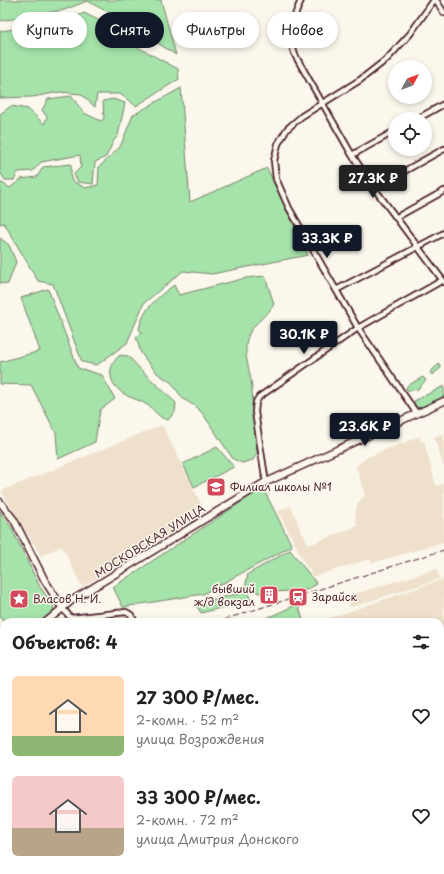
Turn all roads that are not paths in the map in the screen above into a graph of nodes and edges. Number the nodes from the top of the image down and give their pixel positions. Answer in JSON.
{"nodes":[{"id":1,"x":301,"y":0,"type":"edge"},
{"id":2,"x":435,"y":0,"type":"edge"},
{"id":3,"x":444,"y":13,"type":"edge"},
{"id":4,"x":322,"y":103,"type":"junction"},
{"id":5,"x":444,"y":104,"type":"edge"},
{"id":6,"x":430,"y":112,"type":"edge"},
{"id":7,"x":388,"y":135,"type":"edge"},
{"id":8,"x":444,"y":149,"type":"edge"},
{"id":9,"x":352,"y":155,"type":"junction"},
{"id":10,"x":374,"y":188,"type":"junction"},
{"id":11,"x":444,"y":191,"type":"edge"},
{"id":12,"x":397,"y":217,"type":"junction"},
{"id":13,"x":444,"y":233,"type":"edge"},
{"id":14,"x":419,"y":247,"type":"junction"},
{"id":15,"x":443,"y":281,"type":"edge"},
{"id":16,"x":336,"y":290,"type":"junction"},
{"id":17,"x":358,"y":328,"type":"junction"},
{"id":18,"x":444,"y":401,"type":"edge"},
{"id":19,"x":417,"y":414,"type":"junction"},
{"id":20,"x":266,"y":483,"type":"junction"},
{"id":21,"x":0,"y":502,"type":"edge"},
{"id":22,"x":63,"y":609,"type":"junction"},
{"id":23,"x":51,"y":618,"type":"edge"},
{"id":24,"x":71,"y":618,"type":"edge"},
{"id":25,"x":71,"y":618,"type":"edge"},
{"id":26,"x":134,"y":618,"type":"edge"}],
"edges":[{"from":1,"to":4,"type":"street"},
{"from":2,"to":3,"type":"street"},
{"from":2,"to":4,"type":"street"},
{"from":4,"to":9,"type":"street"},
{"from":4,"to":16,"type":"street"},
{"from":5,"to":6,"type":"street"},
{"from":7,"to":9,"type":"street"},
{"from":8,"to":10,"type":"street"},
{"from":9,"to":10,"type":"street"},
{"from":10,"to":12,"type":"street"},
{"from":11,"to":12,"type":"street"},
{"from":12,"to":14,"type":"street"},
{"from":13,"to":14,"type":"street"},
{"from":14,"to":15,"type":"street"},
{"from":14,"to":16,"type":"street"},
{"from":15,"to":17,"type":"street"},
{"from":16,"to":17,"type":"street"},
{"from":17,"to":19,"type":"street"},
{"from":17,"to":20,"type":"street"},
{"from":18,"to":19,"type":"main road","name":"МОСКОВСКАЯ УЛИЦА"},
{"from":19,"to":20,"type":"main road","name":"МОСКОВСКАЯ УЛИЦА"},
{"from":20,"to":22,"type":"main road","name":"МОСКОВСКАЯ УЛИЦА"},
{"from":21,"to":22,"type":"main road"},
{"from":22,"to":23,"type":"main road","name":"МОСКОВСКАЯ УЛИЦА"},
{"from":22,"to":24,"type":"street"},
{"from":25,"to":26,"type":"street"}]}
